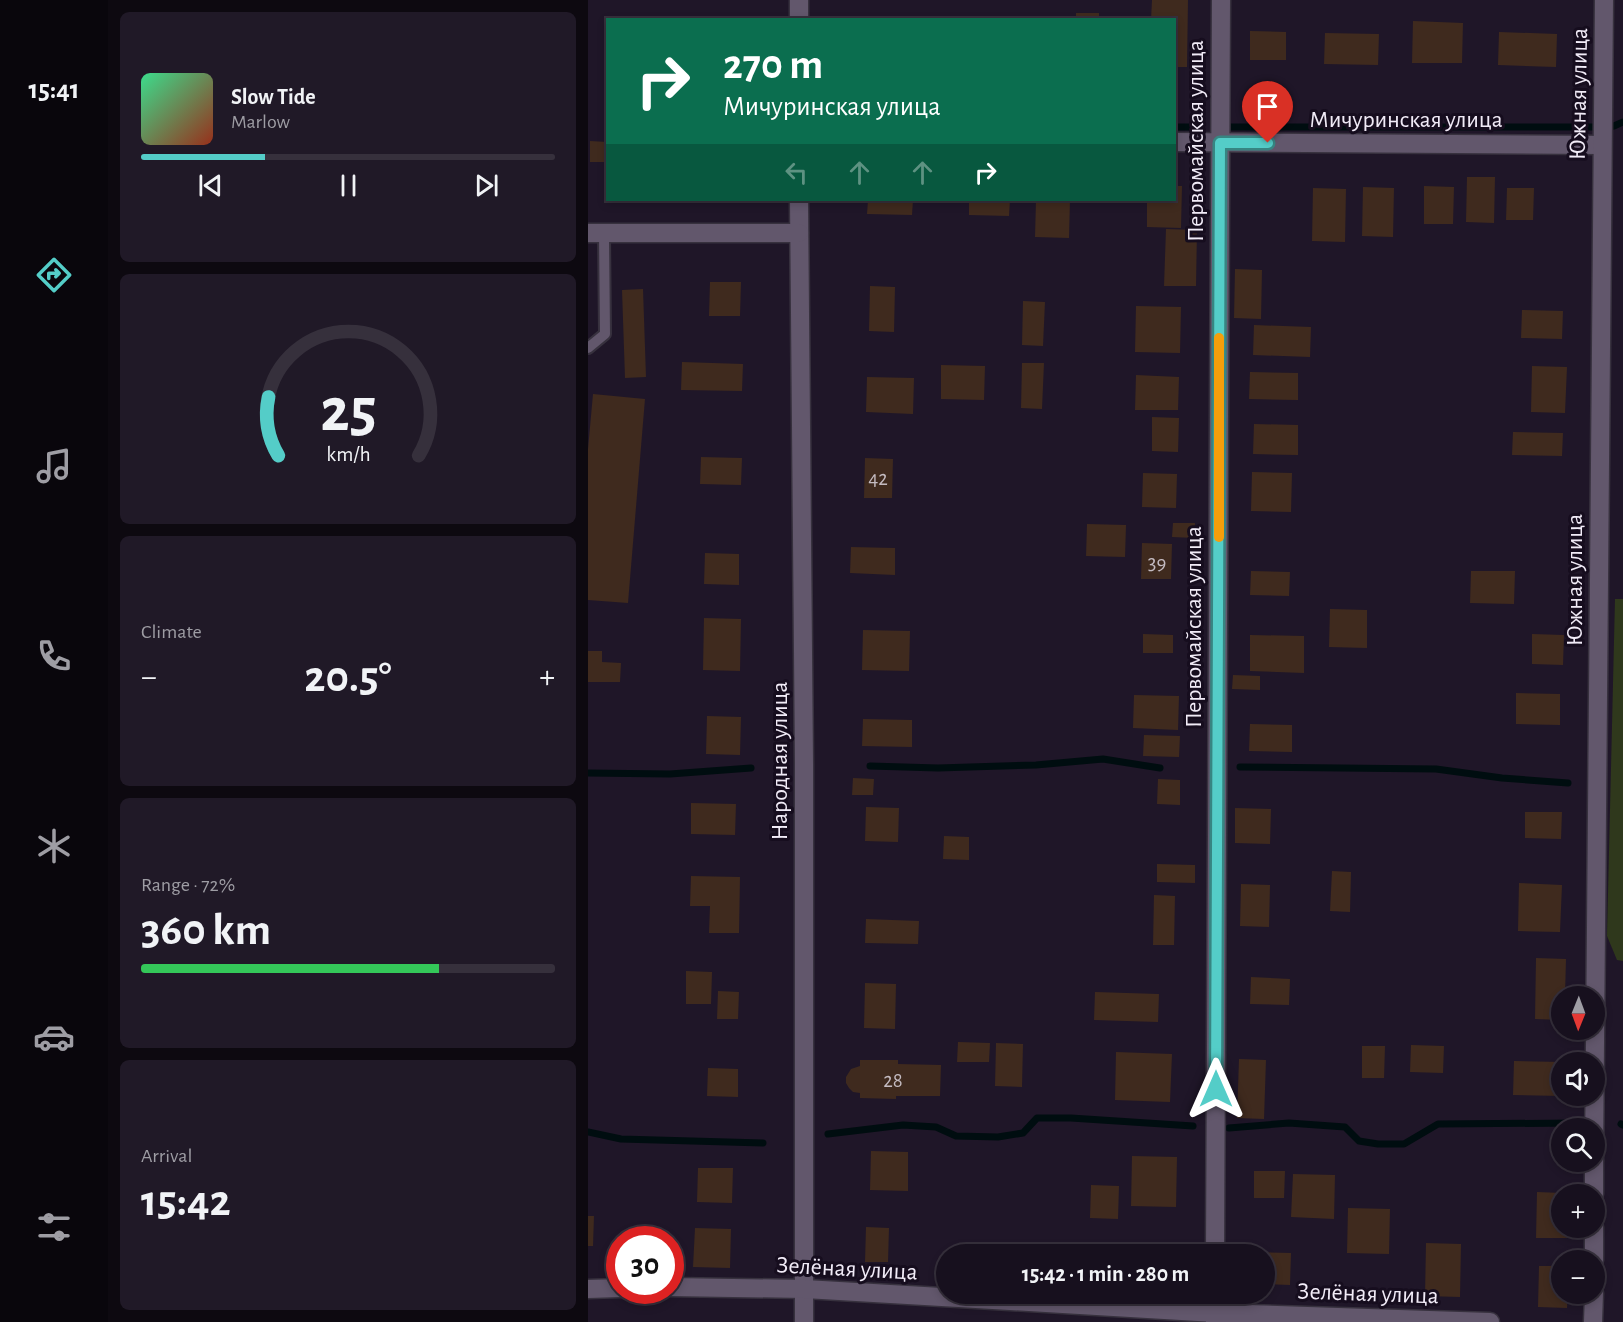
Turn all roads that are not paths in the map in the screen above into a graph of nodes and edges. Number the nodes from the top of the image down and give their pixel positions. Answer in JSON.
{"nodes":[{"id":1,"x":799,"y":0,"type":"edge"},
{"id":2,"x":1221,"y":0,"type":"edge"},
{"id":3,"x":1604,"y":0,"type":"edge"},
{"id":4,"x":799,"y":18,"type":"edge"},
{"id":5,"x":1176,"y":142,"type":"edge"},
{"id":6,"x":1220,"y":143,"type":"junction"},
{"id":7,"x":1602,"y":145,"type":"junction"},
{"id":8,"x":799,"y":201,"type":"edge"},
{"id":9,"x":596,"y":233,"type":"edge"},
{"id":10,"x":799,"y":233,"type":"junction"},
{"id":11,"x":588,"y":348,"type":"edge"},
{"id":12,"x":1594,"y":1118,"type":"edge"},
{"id":13,"x":1215,"y":1244,"type":"edge"},
{"id":14,"x":684,"y":1287,"type":"edge"},
{"id":15,"x":606,"y":1288,"type":"edge"},
{"id":16,"x":588,"y":1289,"type":"edge"},
{"id":17,"x":805,"y":1289,"type":"junction"},
{"id":18,"x":1594,"y":1304,"type":"edge"},
{"id":19,"x":1215,"y":1317,"type":"edge"},
{"id":20,"x":804,"y":1322,"type":"edge"},
{"id":21,"x":1490,"y":1322,"type":"edge"},
{"id":22,"x":1593,"y":1322,"type":"edge"}],
"edges":[{"from":1,"to":4,"type":"street"},
{"from":2,"to":6,"type":"street","name":"Первомайская улица"},
{"from":3,"to":7,"type":"street","name":"Южная улица"},
{"from":5,"to":6,"type":"street","name":"Мичуринская улица"},
{"from":6,"to":7,"type":"street","name":"Мичуринская улица"},
{"from":6,"to":13,"type":"street","name":"Первомайская улица"},
{"from":7,"to":12,"type":"street","name":"Южная улица"},
{"from":8,"to":10,"type":"street","name":"Народная улица"},
{"from":9,"to":10,"type":"street"},
{"from":9,"to":11,"type":"lane"},
{"from":10,"to":17,"type":"street","name":"Народная улица"},
{"from":14,"to":17,"type":"street","name":"Зелёная улица"},
{"from":15,"to":16,"type":"street"},
{"from":17,"to":19,"type":"street","name":"Зелёная улица"},
{"from":17,"to":20,"type":"street","name":"Народная улица"},
{"from":18,"to":22,"type":"street"},
{"from":19,"to":21,"type":"street","name":"Зелёная улица"}]}
